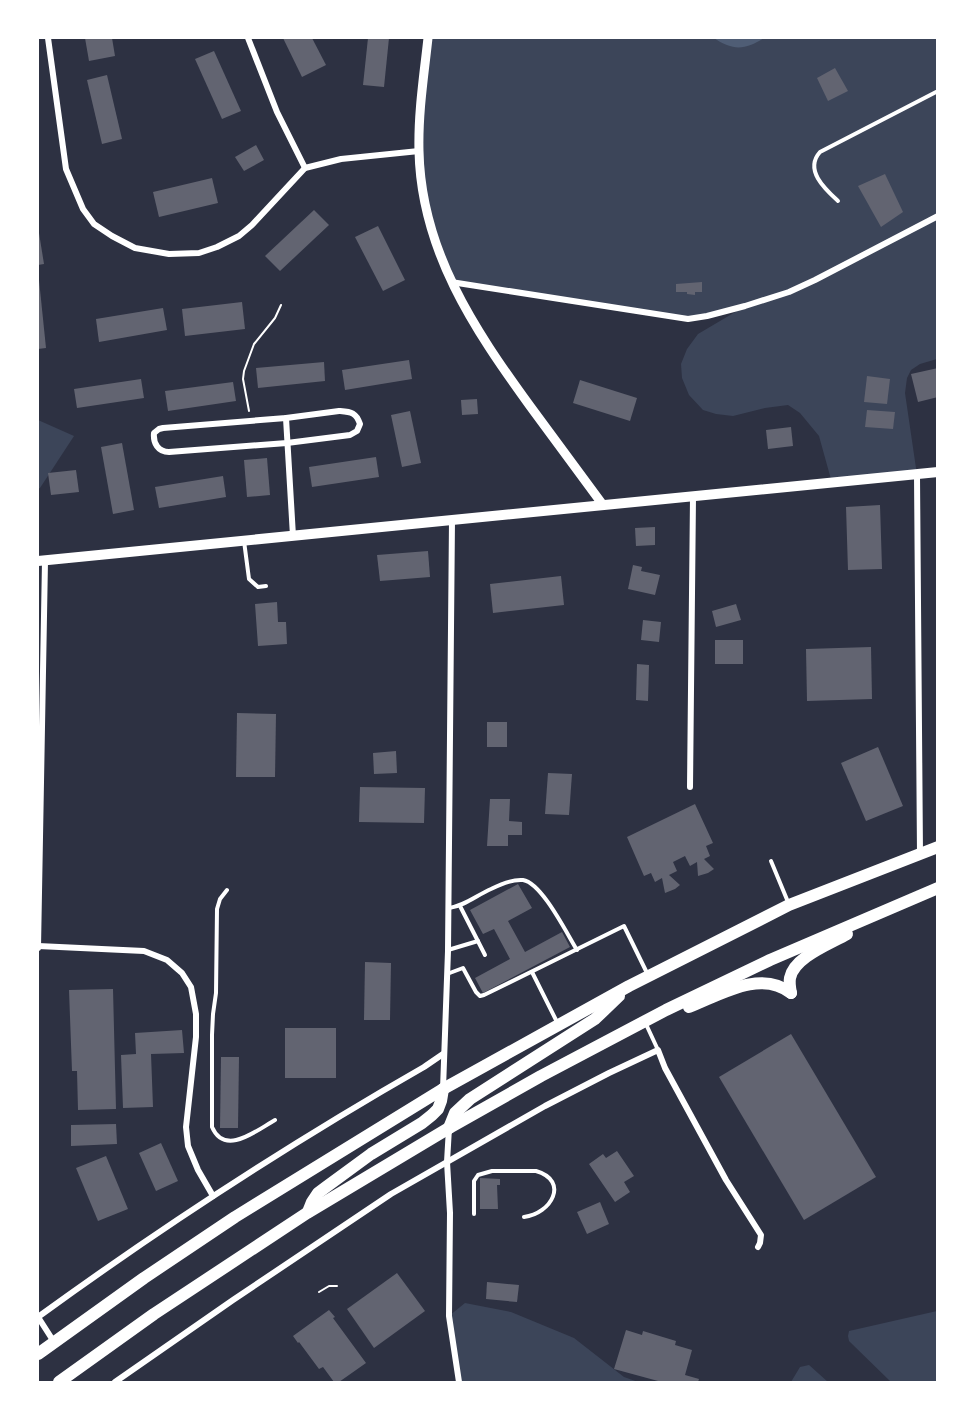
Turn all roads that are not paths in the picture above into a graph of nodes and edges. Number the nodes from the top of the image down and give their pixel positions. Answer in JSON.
{"nodes":[{"id":1,"x":48,"y":38,"type":"edge"},
{"id":2,"x":248,"y":38,"type":"edge"},
{"id":3,"x":428,"y":38,"type":"edge"},
{"id":4,"x":938,"y":91,"type":"edge"},
{"id":5,"x":419,"y":151,"type":"junction"},
{"id":6,"x":305,"y":168,"type":"junction"},
{"id":7,"x":838,"y":201,"type":"dead end"},
{"id":8,"x":938,"y":216,"type":"edge"},
{"id":9,"x":451,"y":282,"type":"junction"},
{"id":10,"x":286,"y":418,"type":"junction"},
{"id":11,"x":287,"y":443,"type":"junction"},
{"id":12,"x":938,"y":472,"type":"edge"},
{"id":13,"x":917,"y":475,"type":"junction"},
{"id":14,"x":693,"y":496,"type":"junction"},
{"id":15,"x":603,"y":505,"type":"junction"},
{"id":16,"x":452,"y":520,"type":"junction"},
{"id":17,"x":293,"y":536,"type":"junction"},
{"id":18,"x":244,"y":541,"type":"junction"},
{"id":19,"x":41,"y":561,"type":"edge"},
{"id":20,"x":267,"y":586,"type":"dead end"},
{"id":21,"x":690,"y":787,"type":"dead end"},
{"id":22,"x":938,"y":847,"type":"edge"},
{"id":23,"x":920,"y":854,"type":"junction"},
{"id":24,"x":771,"y":861,"type":"dead end"},
{"id":25,"x":938,"y":888,"type":"edge"},
{"id":26,"x":227,"y":890,"type":"dead end"},
{"id":27,"x":908,"y":901,"type":"junction"},
{"id":28,"x":789,"y":905,"type":"junction"},
{"id":29,"x":460,"y":906,"type":"junction"},
{"id":30,"x":448,"y":908,"type":"junction"},
{"id":31,"x":478,"y":941,"type":"junction"},
{"id":32,"x":38,"y":947,"type":"edge"},
{"id":33,"x":577,"y":950,"type":"junction"},
{"id":34,"x":448,"y":951,"type":"junction"},
{"id":35,"x":485,"y":955,"type":"dead end"},
{"id":36,"x":532,"y":972,"type":"junction"},
{"id":37,"x":447,"y":974,"type":"junction"},
{"id":38,"x":648,"y":976,"type":"junction"},
{"id":39,"x":628,"y":986,"type":"junction"},
{"id":40,"x":666,"y":1010,"type":"junction"},
{"id":41,"x":644,"y":1022,"type":"junction"},
{"id":42,"x":558,"y":1025,"type":"junction"},
{"id":43,"x":658,"y":1050,"type":"junction"},
{"id":44,"x":443,"y":1054,"type":"junction"},
{"id":45,"x":443,"y":1089,"type":"junction"},
{"id":46,"x":275,"y":1120,"type":"dead end"},
{"id":47,"x":449,"y":1128,"type":"junction"},
{"id":48,"x":447,"y":1162,"type":"junction"},
{"id":49,"x":213,"y":1196,"type":"junction"},
{"id":50,"x":308,"y":1213,"type":"junction"},
{"id":51,"x":474,"y":1214,"type":"dead end"},
{"id":52,"x":524,"y":1217,"type":"dead end"},
{"id":53,"x":758,"y":1247,"type":"dead end"},
{"id":54,"x":38,"y":1317,"type":"edge"},
{"id":55,"x":54,"y":1342,"type":"junction"},
{"id":56,"x":38,"y":1354,"type":"edge"},
{"id":57,"x":59,"y":1383,"type":"edge"},
{"id":58,"x":115,"y":1383,"type":"edge"},
{"id":59,"x":459,"y":1383,"type":"edge"}],
"edges":[{"from":1,"to":6,"type":"street"},
{"from":2,"to":6,"type":"street"},
{"from":3,"to":5,"type":"street"},
{"from":4,"to":7,"type":"lane"},
{"from":5,"to":6,"type":"street"},
{"from":5,"to":9,"type":"street"},
{"from":8,"to":9,"type":"street"},
{"from":9,"to":15,"type":"street"},
{"from":10,"to":11,"type":"street"},
{"from":10,"to":11,"type":"street"},
{"from":10,"to":11,"type":"street"},
{"from":11,"to":17,"type":"street"},
{"from":12,"to":13,"type":"main road"},
{"from":13,"to":14,"type":"main road"},
{"from":13,"to":23,"type":"street"},
{"from":14,"to":15,"type":"main road"},
{"from":14,"to":21,"type":"street"},
{"from":15,"to":16,"type":"main road"},
{"from":16,"to":17,"type":"main road"},
{"from":16,"to":30,"type":"street"},
{"from":17,"to":18,"type":"main road"},
{"from":18,"to":19,"type":"main road"},
{"from":18,"to":20,"type":"lane"},
{"from":19,"to":32,"type":"street"},
{"from":22,"to":23,"type":"highway"},
{"from":23,"to":28,"type":"highway"},
{"from":24,"to":28,"type":"lane"},
{"from":25,"to":27,"type":"highway"},
{"from":26,"to":46,"type":"lane"},
{"from":27,"to":40,"type":"highway"},
{"from":27,"to":40,"type":"highway"},
{"from":28,"to":38,"type":"highway"},
{"from":29,"to":30,"type":"lane"},
{"from":29,"to":31,"type":"lane"},
{"from":29,"to":33,"type":"lane"},
{"from":30,"to":34,"type":"street"},
{"from":31,"to":34,"type":"lane"},
{"from":31,"to":35,"type":"lane"},
{"from":32,"to":49,"type":"street"},
{"from":33,"to":36,"type":"lane"},
{"from":33,"to":38,"type":"lane"},
{"from":34,"to":37,"type":"street"},
{"from":36,"to":37,"type":"lane"},
{"from":36,"to":42,"type":"lane"},
{"from":37,"to":44,"type":"street"},
{"from":38,"to":39,"type":"highway"},
{"from":39,"to":42,"type":"highway"},
{"from":39,"to":47,"type":"highway"},
{"from":40,"to":41,"type":"highway"},
{"from":41,"to":43,"type":"lane"},
{"from":41,"to":47,"type":"highway"},
{"from":42,"to":45,"type":"highway"},
{"from":43,"to":48,"type":"street"},
{"from":43,"to":53,"type":"street"},
{"from":44,"to":45,"type":"street"},
{"from":44,"to":49,"type":"street"},
{"from":45,"to":50,"type":"highway"},
{"from":45,"to":55,"type":"highway"},
{"from":47,"to":48,"type":"street"},
{"from":47,"to":50,"type":"highway"},
{"from":48,"to":58,"type":"street"},
{"from":48,"to":59,"type":"street"},
{"from":49,"to":54,"type":"street"},
{"from":50,"to":57,"type":"highway"},
{"from":51,"to":52,"type":"lane"},
{"from":54,"to":55,"type":"street"},
{"from":55,"to":56,"type":"highway"}]}
